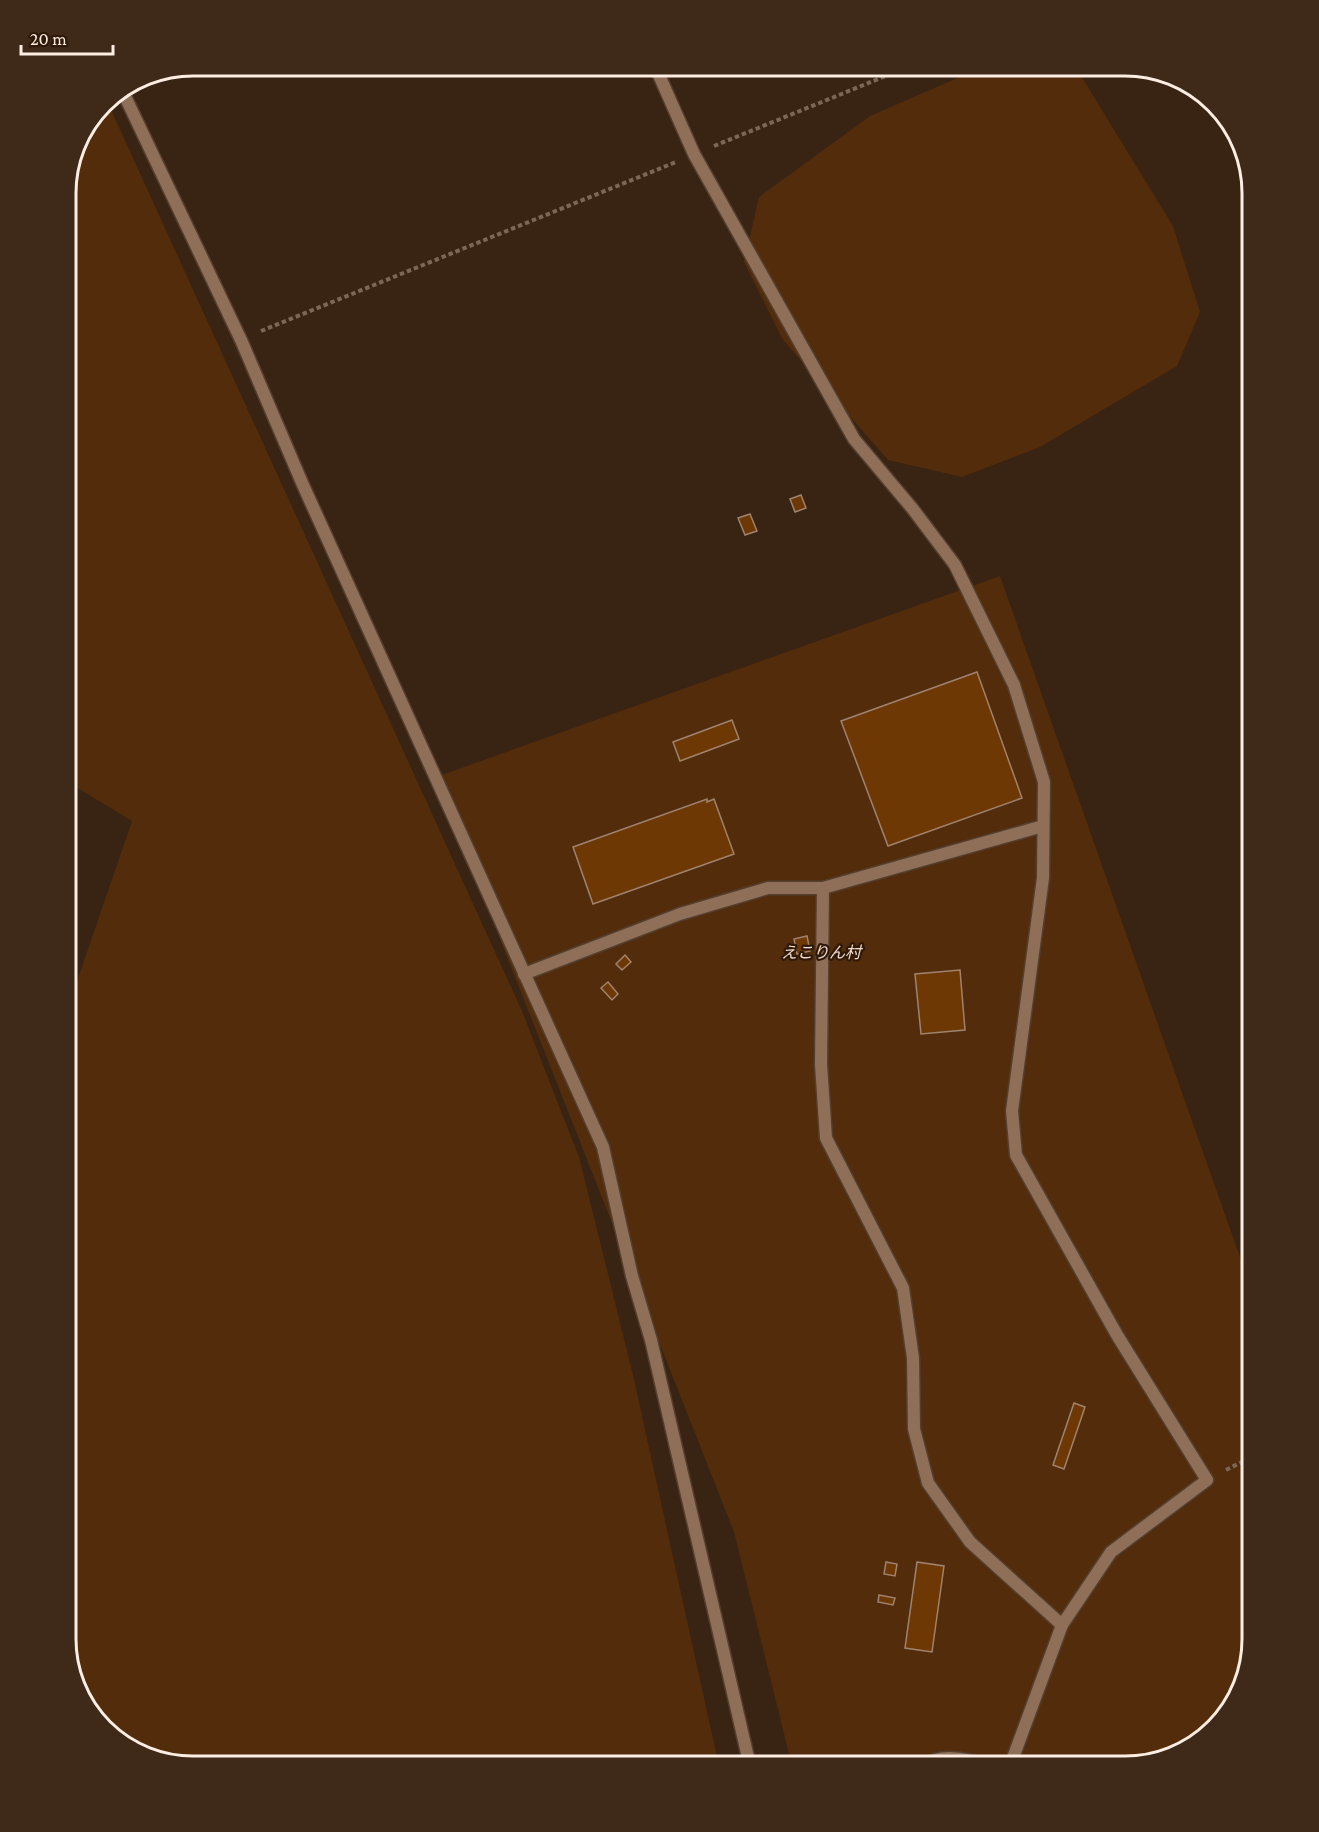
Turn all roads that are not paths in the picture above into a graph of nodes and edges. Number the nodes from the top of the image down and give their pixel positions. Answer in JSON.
{"nodes":[{"id":1,"x":660,"y":77,"type":"edge"},
{"id":2,"x":126,"y":98,"type":"edge"},
{"id":3,"x":1043,"y":826,"type":"junction"},
{"id":4,"x":823,"y":888,"type":"junction"},
{"id":5,"x":524,"y":974,"type":"junction"},
{"id":6,"x":1062,"y":1625,"type":"junction"},
{"id":7,"x":748,"y":1756,"type":"edge"},
{"id":8,"x":1014,"y":1756,"type":"edge"}],
"edges":[{"from":1,"to":3,"type":"street"},
{"from":2,"to":5,"type":"street"},
{"from":3,"to":4,"type":"street"},
{"from":3,"to":6,"type":"street"},
{"from":4,"to":5,"type":"street"},
{"from":4,"to":6,"type":"street"},
{"from":5,"to":7,"type":"street"},
{"from":6,"to":8,"type":"street"}]}
